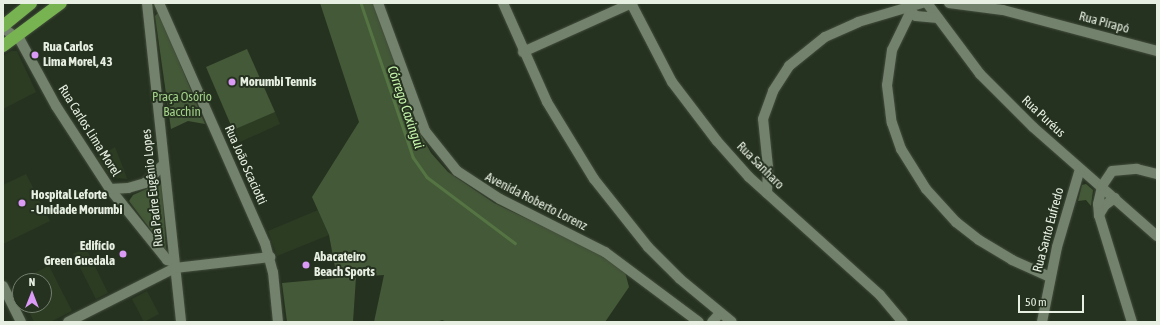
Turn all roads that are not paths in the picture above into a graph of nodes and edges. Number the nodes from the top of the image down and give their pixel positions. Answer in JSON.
{"nodes":[{"id":1,"x":32,"y":3,"type":"edge"},
{"id":2,"x":61,"y":3,"type":"edge"},
{"id":3,"x":147,"y":3,"type":"edge"},
{"id":4,"x":158,"y":3,"type":"edge"},
{"id":5,"x":378,"y":3,"type":"edge"},
{"id":6,"x":503,"y":3,"type":"edge"},
{"id":7,"x":632,"y":3,"type":"edge"},
{"id":8,"x":922,"y":3,"type":"edge"},
{"id":9,"x":927,"y":3,"type":"edge"},
{"id":10,"x":949,"y":3,"type":"edge"},
{"id":11,"x":908,"y":10,"type":"junction"},
{"id":12,"x":938,"y":18,"type":"junction"},
{"id":13,"x":3,"y":27,"type":"edge"},
{"id":14,"x":17,"y":36,"type":"junction"},
{"id":15,"x":3,"y":46,"type":"edge"},
{"id":16,"x":1157,"y":51,"type":"edge"},
{"id":17,"x":523,"y":52,"type":"junction"},
{"id":18,"x":164,"y":164,"type":"junction"},
{"id":19,"x":1080,"y":169,"type":"junction"},
{"id":20,"x":1157,"y":174,"type":"edge"},
{"id":21,"x":166,"y":180,"type":"junction"},
{"id":22,"x":1102,"y":186,"type":"junction"},
{"id":23,"x":110,"y":189,"type":"junction"},
{"id":24,"x":767,"y":193,"type":"junction"},
{"id":25,"x":1115,"y":198,"type":"junction"},
{"id":26,"x":120,"y":202,"type":"junction"},
{"id":27,"x":1099,"y":215,"type":"junction"},
{"id":28,"x":1157,"y":236,"type":"edge"},
{"id":29,"x":270,"y":257,"type":"junction"},
{"id":30,"x":175,"y":265,"type":"junction"},
{"id":31,"x":1050,"y":277,"type":"junction"},
{"id":32,"x":3,"y":286,"type":"edge"},
{"id":33,"x":720,"y":313,"type":"junction"},
{"id":34,"x":21,"y":322,"type":"edge"},
{"id":35,"x":68,"y":322,"type":"edge"},
{"id":36,"x":181,"y":322,"type":"edge"},
{"id":37,"x":278,"y":322,"type":"edge"},
{"id":38,"x":699,"y":322,"type":"edge"},
{"id":39,"x":712,"y":322,"type":"edge"},
{"id":40,"x":732,"y":322,"type":"edge"},
{"id":41,"x":903,"y":322,"type":"edge"},
{"id":42,"x":1042,"y":322,"type":"edge"},
{"id":43,"x":1132,"y":322,"type":"edge"}],
"edges":[{"from":1,"to":13,"type":"highway"},
{"from":2,"to":14,"type":"highway"},
{"from":3,"to":18,"type":"street","name":"Rua Padre Eugênio Lopes"},
{"from":4,"to":29,"type":"street","name":"Rua João Scaciotti"},
{"from":5,"to":38,"type":"street","name":"Avenida Roberto Lorenz"},
{"from":6,"to":17,"type":"street"},
{"from":7,"to":17,"type":"street"},
{"from":7,"to":24,"type":"street","name":"Rua Sanharo"},
{"from":8,"to":11,"type":"street"},
{"from":9,"to":12,"type":"street","name":"Rua Puréus"},
{"from":10,"to":16,"type":"street","name":"Rua Pirapó"},
{"from":11,"to":12,"type":"street"},
{"from":11,"to":24,"type":"street"},
{"from":11,"to":31,"type":"street"},
{"from":12,"to":19,"type":"street","name":"Rua Puréus"},
{"from":13,"to":14,"type":"street"},
{"from":14,"to":15,"type":"highway"},
{"from":14,"to":23,"type":"street","name":"Rua Carlos Lima Morel"},
{"from":17,"to":33,"type":"street"},
{"from":18,"to":21,"type":"street","name":"Rua Padre Eugênio Lopes"},
{"from":18,"to":23,"type":"street"},
{"from":19,"to":22,"type":"street","name":"Rua Puréus"},
{"from":19,"to":31,"type":"street","name":"Rua Santo Eufredo"},
{"from":20,"to":22,"type":"street"},
{"from":21,"to":26,"type":"street"},
{"from":21,"to":30,"type":"street","name":"Rua Padre Eugênio Lopes"},
{"from":22,"to":25,"type":"street","name":"Rua Puréus"},
{"from":22,"to":27,"type":"street"},
{"from":23,"to":26,"type":"street","name":"Rua Carlos Lima Morel"},
{"from":24,"to":41,"type":"street","name":"Rua Sanharo"},
{"from":25,"to":27,"type":"street"},
{"from":25,"to":28,"type":"street","name":"Rua Puréus"},
{"from":26,"to":30,"type":"street","name":"Rua Carlos Lima Morel"},
{"from":27,"to":43,"type":"street"},
{"from":29,"to":30,"type":"street"},
{"from":29,"to":37,"type":"street","name":"Rua João Scaciotti"},
{"from":30,"to":35,"type":"street"},
{"from":30,"to":36,"type":"street","name":"Rua Padre Eugênio Lopes"},
{"from":31,"to":42,"type":"street","name":"Rua Santo Eufredo"},
{"from":32,"to":34,"type":"street"},
{"from":33,"to":39,"type":"street"},
{"from":33,"to":40,"type":"street"}]}
